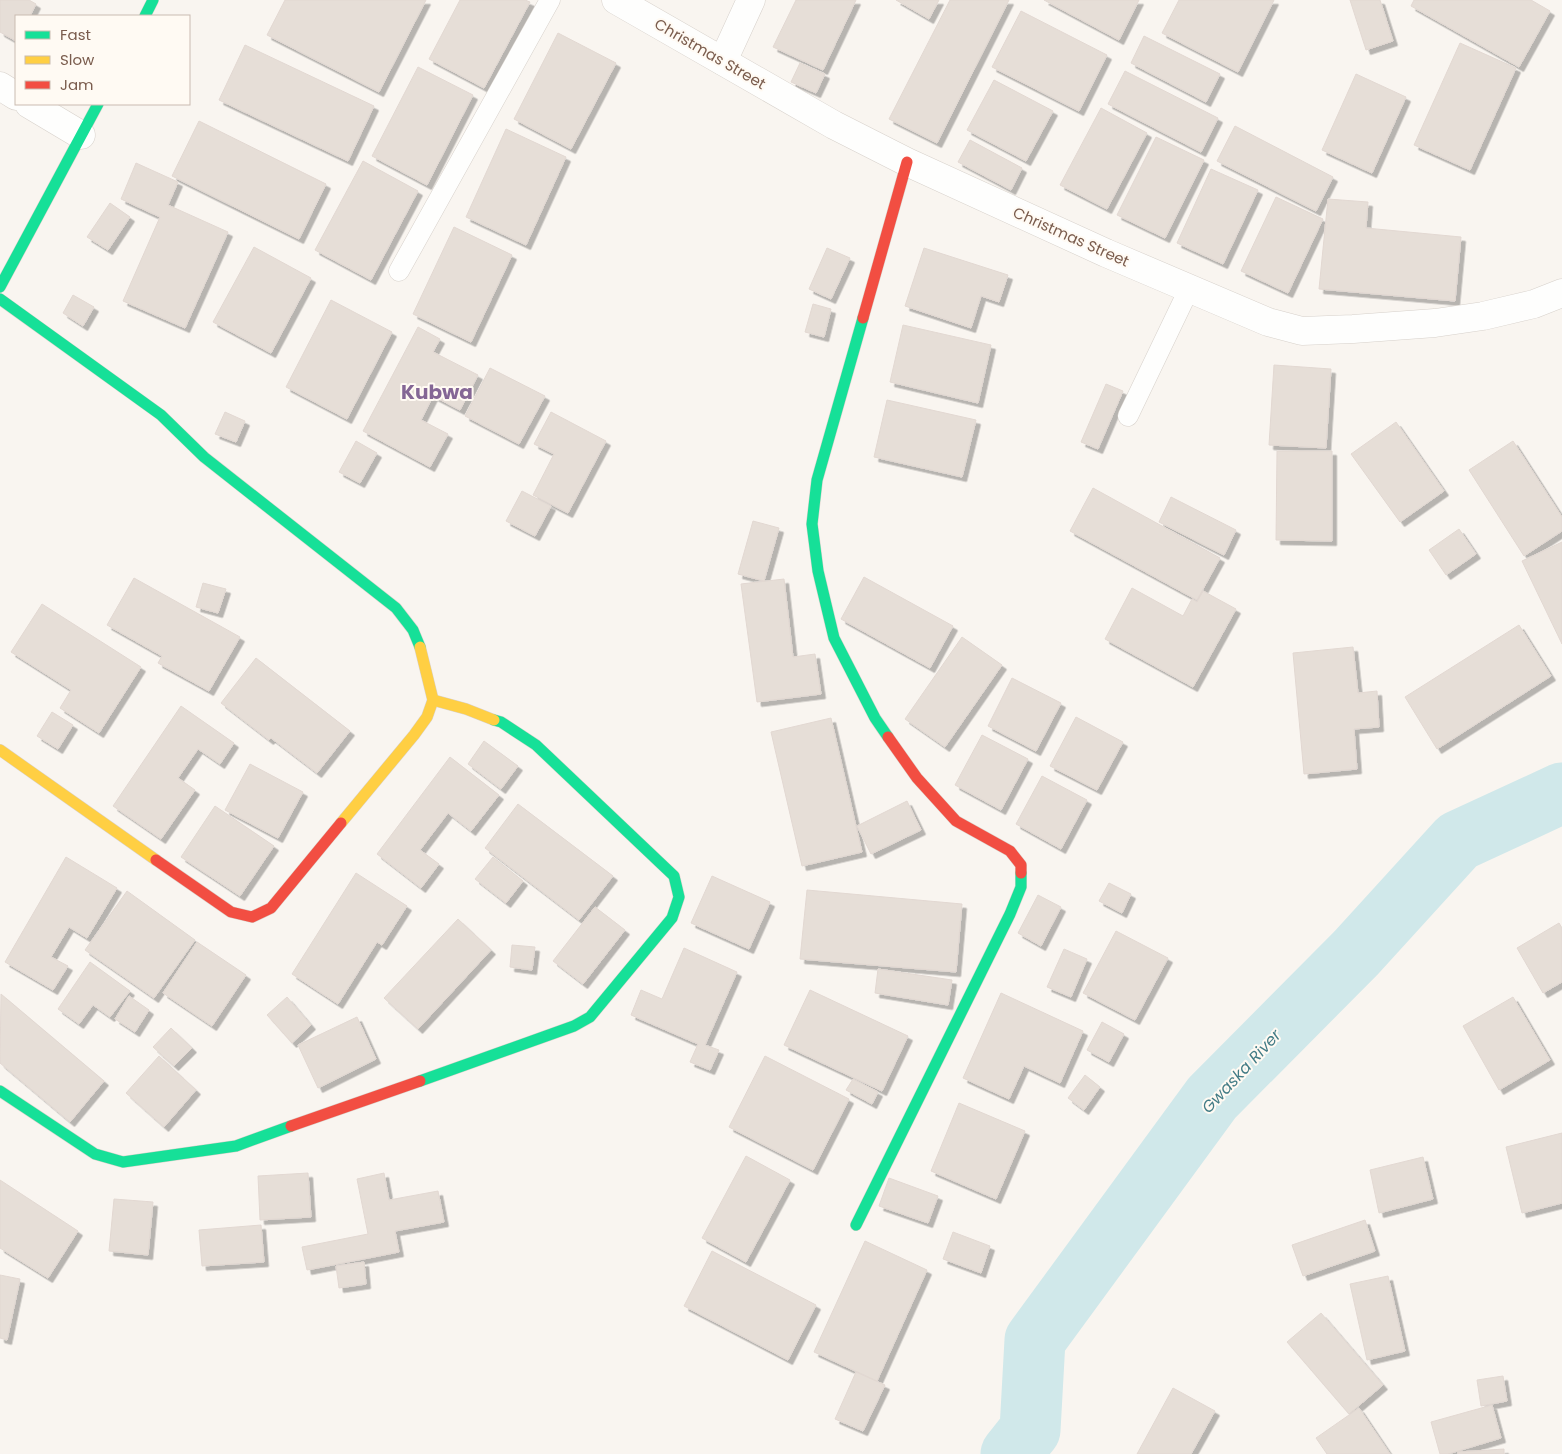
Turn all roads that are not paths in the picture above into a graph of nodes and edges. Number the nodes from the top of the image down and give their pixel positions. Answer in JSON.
{"nodes":[{"id":1,"x":153,"y":0,"type":"edge"},
{"id":2,"x":550,"y":0,"type":"edge"},
{"id":3,"x":616,"y":0,"type":"edge"},
{"id":4,"x":751,"y":0,"type":"edge"},
{"id":5,"x":146,"y":15,"type":"edge"},
{"id":6,"x":723,"y":61,"type":"junction"},
{"id":7,"x":0,"y":86,"type":"edge"},
{"id":8,"x":15,"y":95,"type":"edge"},
{"id":9,"x":31,"y":105,"type":"edge"},
{"id":10,"x":97,"y":105,"type":"edge"},
{"id":11,"x":81,"y":135,"type":"junction"},
{"id":12,"x":908,"y":162,"type":"junction"},
{"id":13,"x":399,"y":271,"type":"dead end"},
{"id":14,"x":0,"y":288,"type":"edge"},
{"id":15,"x":1189,"y":289,"type":"junction"},
{"id":16,"x":1562,"y":293,"type":"edge"},
{"id":17,"x":0,"y":299,"type":"edge"},
{"id":18,"x":1128,"y":416,"type":"dead end"},
{"id":19,"x":434,"y":700,"type":"junction"},
{"id":20,"x":0,"y":750,"type":"edge"},
{"id":21,"x":0,"y":1091,"type":"edge"},
{"id":22,"x":856,"y":1226,"type":"dead end"}],
"edges":[{"from":1,"to":5,"type":"street"},
{"from":2,"to":13,"type":"lane"},
{"from":3,"to":6,"type":"street","name":"Christmas Street"},
{"from":4,"to":6,"type":"street"},
{"from":6,"to":12,"type":"street","name":"Christmas Street"},
{"from":7,"to":8,"type":"street"},
{"from":9,"to":11,"type":"street"},
{"from":10,"to":11,"type":"street"},
{"from":11,"to":14,"type":"street"},
{"from":12,"to":15,"type":"street","name":"Christmas Street"},
{"from":12,"to":22,"type":"street"},
{"from":15,"to":16,"type":"street","name":"Christmas Street"},
{"from":15,"to":18,"type":"lane"},
{"from":17,"to":19,"type":"street"},
{"from":19,"to":20,"type":"street"},
{"from":19,"to":21,"type":"street"}]}
